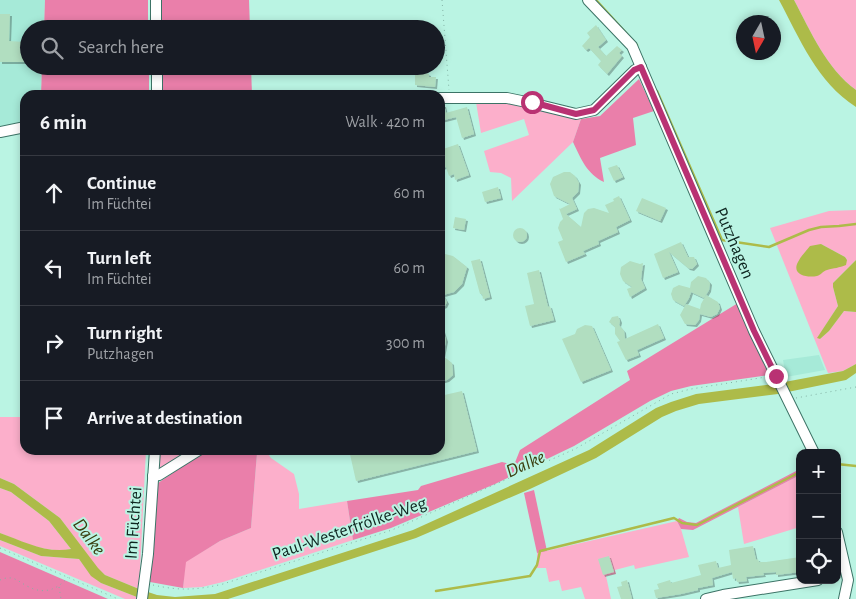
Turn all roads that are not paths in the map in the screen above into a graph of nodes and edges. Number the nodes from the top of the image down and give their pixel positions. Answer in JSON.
{"nodes":[{"id":1,"x":156,"y":0,"type":"edge"},
{"id":2,"x":588,"y":0,"type":"edge"},
{"id":3,"x":156,"y":20,"type":"edge"},
{"id":4,"x":641,"y":67,"type":"junction"},
{"id":5,"x":157,"y":75,"type":"edge"},
{"id":6,"x":157,"y":90,"type":"edge"},
{"id":7,"x":445,"y":98,"type":"edge"},
{"id":8,"x":20,"y":128,"type":"edge"},
{"id":9,"x":0,"y":132,"type":"edge"},
{"id":10,"x":812,"y":449,"type":"edge"},
{"id":11,"x":155,"y":455,"type":"edge"},
{"id":12,"x":192,"y":455,"type":"edge"},
{"id":13,"x":153,"y":476,"type":"junction"},
{"id":14,"x":839,"y":539,"type":"edge"},
{"id":15,"x":841,"y":579,"type":"edge"},
{"id":16,"x":848,"y":580,"type":"junction"},
{"id":17,"x":796,"y":583,"type":"edge"},
{"id":18,"x":142,"y":599,"type":"edge"},
{"id":19,"x":706,"y":599,"type":"edge"},
{"id":20,"x":844,"y":599,"type":"edge"}],
"edges":[{"from":1,"to":3,"type":"street"},
{"from":2,"to":4,"type":"street","name":"Putzhagen"},
{"from":4,"to":7,"type":"street"},
{"from":4,"to":10,"type":"street","name":"Putzhagen"},
{"from":5,"to":6,"type":"street"},
{"from":8,"to":9,"type":"street"},
{"from":11,"to":13,"type":"street","name":"Im Füchtei"},
{"from":12,"to":13,"type":"street"},
{"from":13,"to":18,"type":"street","name":"Im Füchtei"},
{"from":14,"to":16,"type":"street"},
{"from":15,"to":16,"type":"street"},
{"from":16,"to":20,"type":"street"},
{"from":17,"to":19,"type":"street"}]}
